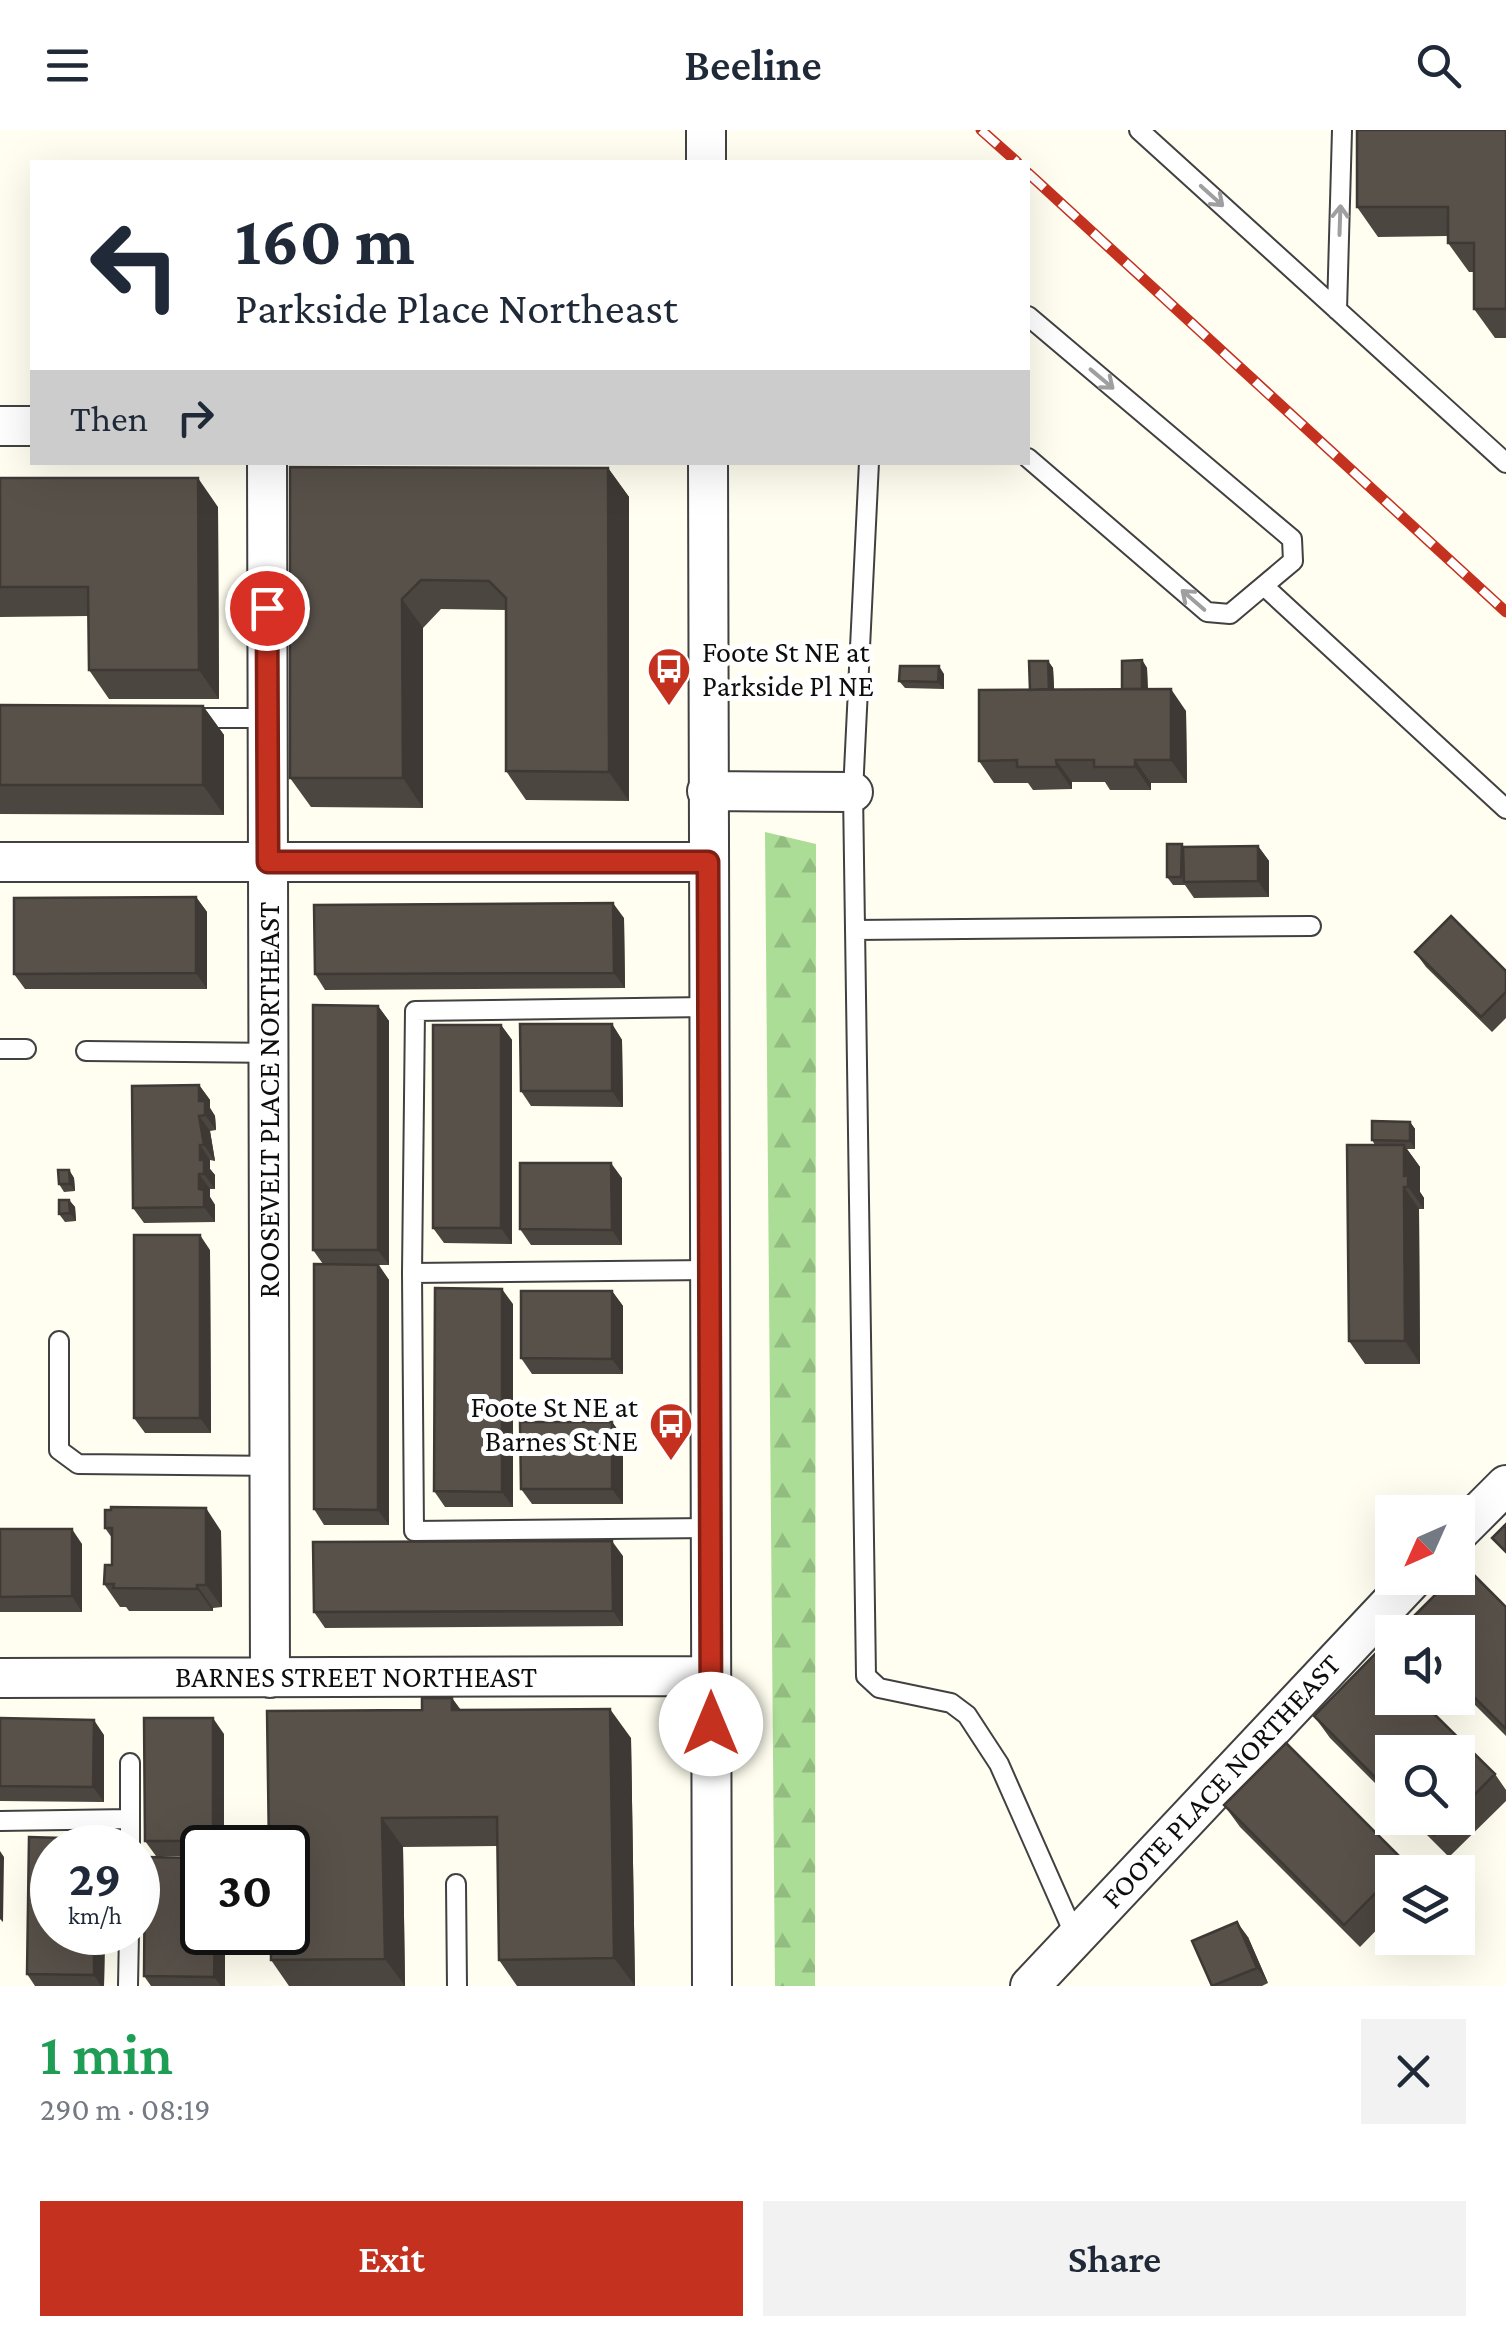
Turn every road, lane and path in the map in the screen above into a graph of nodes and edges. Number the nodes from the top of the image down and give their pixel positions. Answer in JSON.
{"nodes":[{"id":1,"x":706,"y":130,"type":"edge"},
{"id":2,"x":1139,"y":130,"type":"edge"},
{"id":3,"x":1342,"y":130,"type":"edge"},
{"id":4,"x":706,"y":160,"type":"edge"},
{"id":5,"x":1337,"y":310,"type":"junction"},
{"id":6,"x":1030,"y":318,"type":"edge"},
{"id":7,"x":0,"y":426,"type":"edge"},
{"id":8,"x":30,"y":426,"type":"edge"},
{"id":9,"x":1030,"y":460,"type":"edge"},
{"id":10,"x":1506,"y":463,"type":"edge"},
{"id":11,"x":267,"y":465,"type":"edge"},
{"id":12,"x":708,"y":465,"type":"edge"},
{"id":13,"x":870,"y":465,"type":"edge"},
{"id":14,"x":1264,"y":586,"type":"junction"},
{"id":15,"x":170,"y":718,"type":"edge"},
{"id":16,"x":268,"y":718,"type":"junction"},
{"id":17,"x":707,"y":791,"type":"junction"},
{"id":18,"x":853,"y":792,"type":"junction"},
{"id":19,"x":1506,"y":809,"type":"edge"},
{"id":20,"x":0,"y":862,"type":"edge"},
{"id":21,"x":268,"y":862,"type":"junction"},
{"id":22,"x":708,"y":862,"type":"junction"},
{"id":23,"x":1311,"y":926,"type":"dead end"},
{"id":24,"x":855,"y":930,"type":"junction"},
{"id":25,"x":707,"y":1008,"type":"junction"},
{"id":26,"x":0,"y":1049,"type":"edge"},
{"id":27,"x":26,"y":1049,"type":"dead end"},
{"id":28,"x":86,"y":1051,"type":"dead end"},
{"id":29,"x":269,"y":1053,"type":"junction"},
{"id":30,"x":709,"y":1270,"type":"junction"},
{"id":31,"x":412,"y":1273,"type":"junction"},
{"id":32,"x":59,"y":1342,"type":"dead end"},
{"id":33,"x":270,"y":1466,"type":"junction"},
{"id":34,"x":1506,"y":1485,"type":"edge"},
{"id":35,"x":1475,"y":1516,"type":"edge"},
{"id":36,"x":710,"y":1528,"type":"junction"},
{"id":37,"x":1398,"y":1595,"type":"edge"},
{"id":38,"x":711,"y":1676,"type":"junction"},
{"id":39,"x":0,"y":1678,"type":"edge"},
{"id":40,"x":270,"y":1678,"type":"junction"},
{"id":41,"x":130,"y":1762,"type":"dead end"},
{"id":42,"x":130,"y":1819,"type":"junction"},
{"id":43,"x":0,"y":1821,"type":"edge"},
{"id":44,"x":130,"y":1825,"type":"edge"},
{"id":45,"x":456,"y":1884,"type":"dead end"},
{"id":46,"x":1076,"y":1938,"type":"junction"},
{"id":47,"x":128,"y":1955,"type":"edge"},
{"id":48,"x":128,"y":1986,"type":"edge"},
{"id":49,"x":457,"y":1986,"type":"edge"},
{"id":50,"x":712,"y":1986,"type":"edge"},
{"id":51,"x":1030,"y":1986,"type":"edge"}],
"edges":[{"from":1,"to":4,"type":"street"},
{"from":2,"to":5,"type":"lane","one_way":true},
{"from":5,"to":3,"type":"lane","one_way":true},
{"from":5,"to":10,"type":"lane"},
{"from":6,"to":14,"type":"lane","one_way":true},
{"from":7,"to":8,"type":"street"},
{"from":14,"to":9,"type":"lane","one_way":true},
{"from":11,"to":16,"type":"street","name":"ROOSEVELT PLACE NORTHEAST"},
{"from":12,"to":17,"type":"street"},
{"from":13,"to":18,"type":"lane"},
{"from":14,"to":19,"type":"lane"},
{"from":15,"to":16,"type":"lane"},
{"from":16,"to":21,"type":"street","name":"ROOSEVELT PLACE NORTHEAST"},
{"from":17,"to":18,"type":"street"},
{"from":17,"to":22,"type":"street"},
{"from":18,"to":24,"type":"lane"},
{"from":20,"to":21,"type":"street"},
{"from":21,"to":22,"type":"street"},
{"from":21,"to":29,"type":"street","name":"ROOSEVELT PLACE NORTHEAST"},
{"from":22,"to":25,"type":"street"},
{"from":23,"to":24,"type":"lane"},
{"from":24,"to":46,"type":"lane"},
{"from":25,"to":30,"type":"street"},
{"from":25,"to":31,"type":"lane"},
{"from":26,"to":27,"type":"lane"},
{"from":28,"to":29,"type":"lane"},
{"from":29,"to":33,"type":"street","name":"ROOSEVELT PLACE NORTHEAST"},
{"from":30,"to":31,"type":"lane"},
{"from":30,"to":36,"type":"street"},
{"from":31,"to":36,"type":"lane"},
{"from":32,"to":33,"type":"lane"},
{"from":33,"to":40,"type":"street","name":"ROOSEVELT PLACE NORTHEAST"},
{"from":34,"to":35,"type":"street"},
{"from":36,"to":38,"type":"street"},
{"from":37,"to":46,"type":"street","name":"FOOTE PLACE NORTHEAST"},
{"from":38,"to":40,"type":"street","name":"BARNES STREET NORTHEAST"},
{"from":38,"to":50,"type":"street"},
{"from":39,"to":40,"type":"street","name":"BARNES STREET NORTHEAST"},
{"from":41,"to":42,"type":"lane"},
{"from":42,"to":43,"type":"lane"},
{"from":42,"to":44,"type":"lane"},
{"from":45,"to":49,"type":"lane"},
{"from":46,"to":51,"type":"street","name":"FOOTE PLACE NORTHEAST"},
{"from":47,"to":48,"type":"lane"}]}
